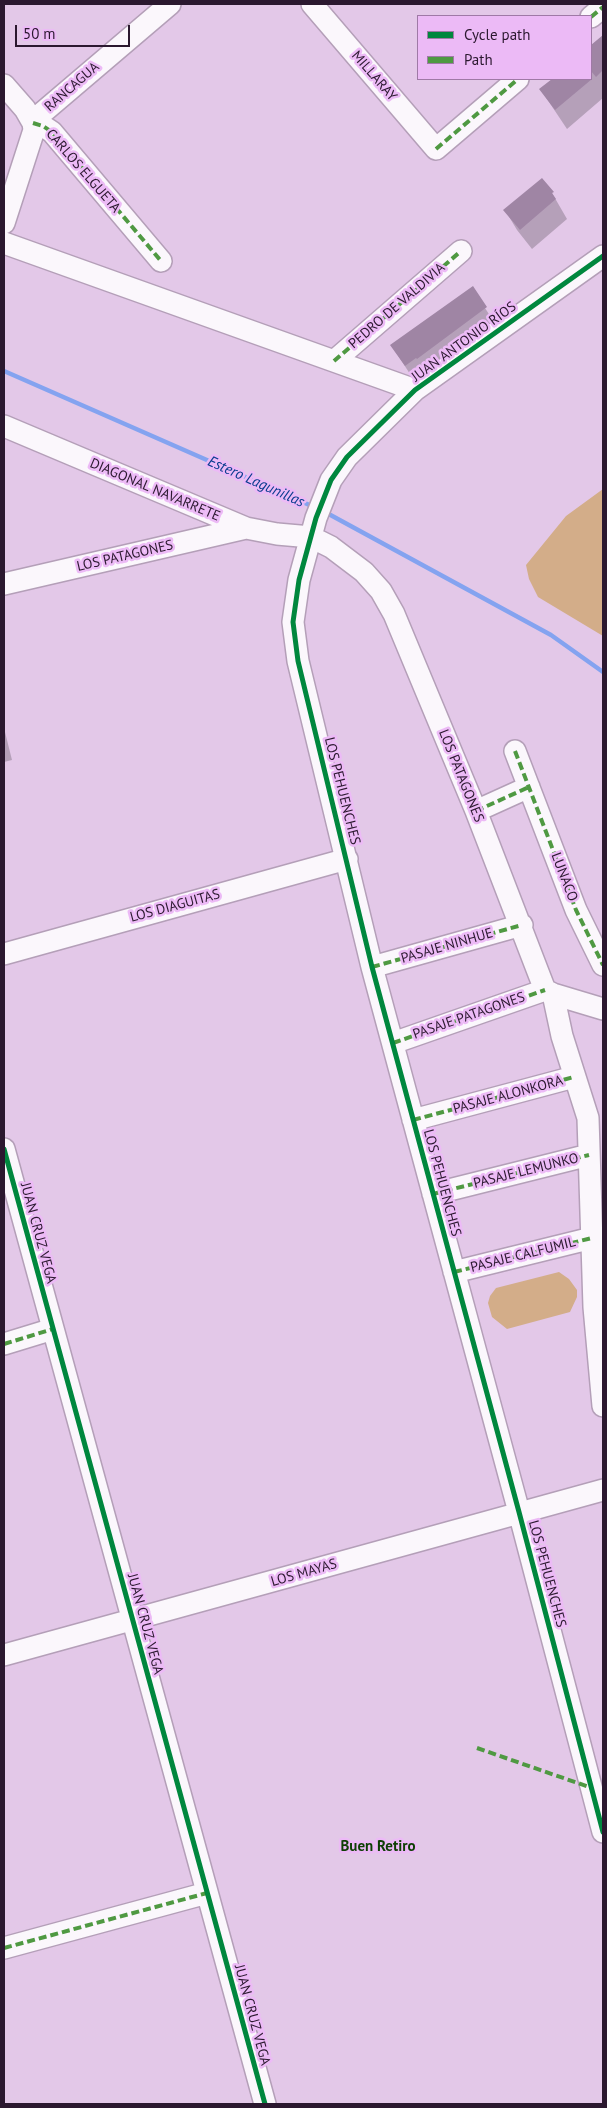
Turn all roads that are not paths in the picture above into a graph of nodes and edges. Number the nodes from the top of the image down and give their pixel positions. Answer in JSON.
{"nodes":[{"id":1,"x":170,"y":4,"type":"edge"},
{"id":2,"x":312,"y":4,"type":"edge"},
{"id":3,"x":603,"y":7,"type":"edge"},
{"id":4,"x":592,"y":16,"type":"edge"},
{"id":5,"x":517,"y":80,"type":"edge"},
{"id":6,"x":4,"y":85,"type":"edge"},
{"id":7,"x":33,"y":123,"type":"junction"},
{"id":8,"x":4,"y":223,"type":"edge"},
{"id":9,"x":4,"y":243,"type":"edge"},
{"id":10,"x":461,"y":251,"type":"dead end"},
{"id":11,"x":603,"y":256,"type":"edge"},
{"id":12,"x":162,"y":261,"type":"dead end"},
{"id":13,"x":334,"y":361,"type":"junction"},
{"id":14,"x":415,"y":390,"type":"junction"},
{"id":15,"x":4,"y":426,"type":"edge"},
{"id":16,"x":314,"y":527,"type":"junction"},
{"id":17,"x":246,"y":528,"type":"junction"},
{"id":18,"x":4,"y":584,"type":"edge"},
{"id":19,"x":515,"y":751,"type":"dead end"},
{"id":20,"x":529,"y":787,"type":"junction"},
{"id":21,"x":476,"y":811,"type":"junction"},
{"id":22,"x":346,"y":859,"type":"junction"},
{"id":23,"x":522,"y":926,"type":"junction"},
{"id":24,"x":4,"y":954,"type":"edge"},
{"id":25,"x":603,"y":965,"type":"edge"},
{"id":26,"x":372,"y":967,"type":"junction"},
{"id":27,"x":549,"y":992,"type":"junction"},
{"id":28,"x":603,"y":1008,"type":"edge"},
{"id":29,"x":392,"y":1043,"type":"junction"},
{"id":30,"x":574,"y":1077,"type":"junction"},
{"id":31,"x":413,"y":1120,"type":"junction"},
{"id":32,"x":4,"y":1149,"type":"edge"},
{"id":33,"x":589,"y":1155,"type":"junction"},
{"id":34,"x":433,"y":1194,"type":"junction"},
{"id":35,"x":592,"y":1238,"type":"junction"},
{"id":36,"x":454,"y":1272,"type":"junction"},
{"id":37,"x":53,"y":1329,"type":"junction"},
{"id":38,"x":4,"y":1344,"type":"edge"},
{"id":39,"x":603,"y":1406,"type":"edge"},
{"id":40,"x":603,"y":1490,"type":"edge"},
{"id":41,"x":519,"y":1512,"type":"junction"},
{"id":42,"x":132,"y":1620,"type":"junction"},
{"id":43,"x":4,"y":1655,"type":"edge"},
{"id":44,"x":603,"y":1832,"type":"edge"},
{"id":45,"x":207,"y":1893,"type":"junction"},
{"id":46,"x":4,"y":1948,"type":"edge"},
{"id":47,"x":265,"y":2104,"type":"edge"}],
"edges":[{"from":1,"to":7,"type":"street","name":"RANCAGUA"},
{"from":2,"to":5,"type":"street","name":"MILLARAY"},
{"from":3,"to":4,"type":"street"},
{"from":6,"to":7,"type":"street","name":"CARLOS ELGUETA"},
{"from":7,"to":8,"type":"street","name":"RANCAGUA"},
{"from":7,"to":12,"type":"street","name":"CARLOS ELGUETA"},
{"from":9,"to":13,"type":"street","name":"JUAN ANTONIO RÍOS"},
{"from":10,"to":13,"type":"street","name":"PEDRO DE VALDIVIA"},
{"from":11,"to":14,"type":"street","name":"JUAN ANTONIO RÍOS"},
{"from":13,"to":14,"type":"street","name":"JUAN ANTONIO RÍOS"},
{"from":14,"to":16,"type":"street","name":"JUAN ANTONIO RÍOS"},
{"from":15,"to":17,"type":"street","name":"DIAGONAL NAVARRETE"},
{"from":16,"to":17,"type":"street","name":"DIAGONAL NAVARRETE"},
{"from":16,"to":21,"type":"street","name":"LOS PATAGONES"},
{"from":16,"to":22,"type":"street","name":"LOS PEHUENCHES"},
{"from":17,"to":18,"type":"street","name":"LOS PATAGONES"},
{"from":19,"to":20,"type":"street","name":"LUNACO"},
{"from":20,"to":21,"type":"street"},
{"from":20,"to":25,"type":"street","name":"LUNACO"},
{"from":21,"to":23,"type":"street","name":"LOS PATAGONES"},
{"from":22,"to":24,"type":"street","name":"LOS DIAGUITAS"},
{"from":22,"to":26,"type":"street","name":"LOS PEHUENCHES"},
{"from":23,"to":26,"type":"street","name":"PASAJE NINHUE"},
{"from":23,"to":27,"type":"street","name":"LOS PATAGONES"},
{"from":26,"to":29,"type":"street","name":"LOS PEHUENCHES"},
{"from":27,"to":28,"type":"street"},
{"from":27,"to":29,"type":"street","name":"PASAJE PATAGONES"},
{"from":27,"to":30,"type":"street","name":"LOS PATAGONES"},
{"from":29,"to":31,"type":"street","name":"LOS PEHUENCHES"},
{"from":30,"to":31,"type":"street","name":"PASAJE ALONKORA"},
{"from":30,"to":33,"type":"street","name":"LOS PATAGONES"},
{"from":31,"to":34,"type":"street","name":"LOS PEHUENCHES"},
{"from":32,"to":37,"type":"street","name":"JUAN CRUZ VEGA"},
{"from":33,"to":34,"type":"street","name":"PASAJE LEMUNKO"},
{"from":33,"to":35,"type":"street","name":"LOS PATAGONES"},
{"from":34,"to":36,"type":"street","name":"LOS PEHUENCHES"},
{"from":35,"to":36,"type":"street","name":"PASAJE CALFUMIL"},
{"from":35,"to":39,"type":"street","name":"LOS PATAGONES"},
{"from":36,"to":41,"type":"street","name":"LOS PEHUENCHES"},
{"from":37,"to":38,"type":"street"},
{"from":37,"to":42,"type":"street","name":"JUAN CRUZ VEGA"},
{"from":40,"to":41,"type":"street","name":"LOS MAYAS"},
{"from":41,"to":42,"type":"street","name":"LOS MAYAS"},
{"from":41,"to":44,"type":"street","name":"LOS PEHUENCHES"},
{"from":42,"to":43,"type":"street","name":"LOS MAYAS"},
{"from":42,"to":45,"type":"street","name":"JUAN CRUZ VEGA"},
{"from":45,"to":46,"type":"street"},
{"from":45,"to":47,"type":"street","name":"JUAN CRUZ VEGA"}]}
